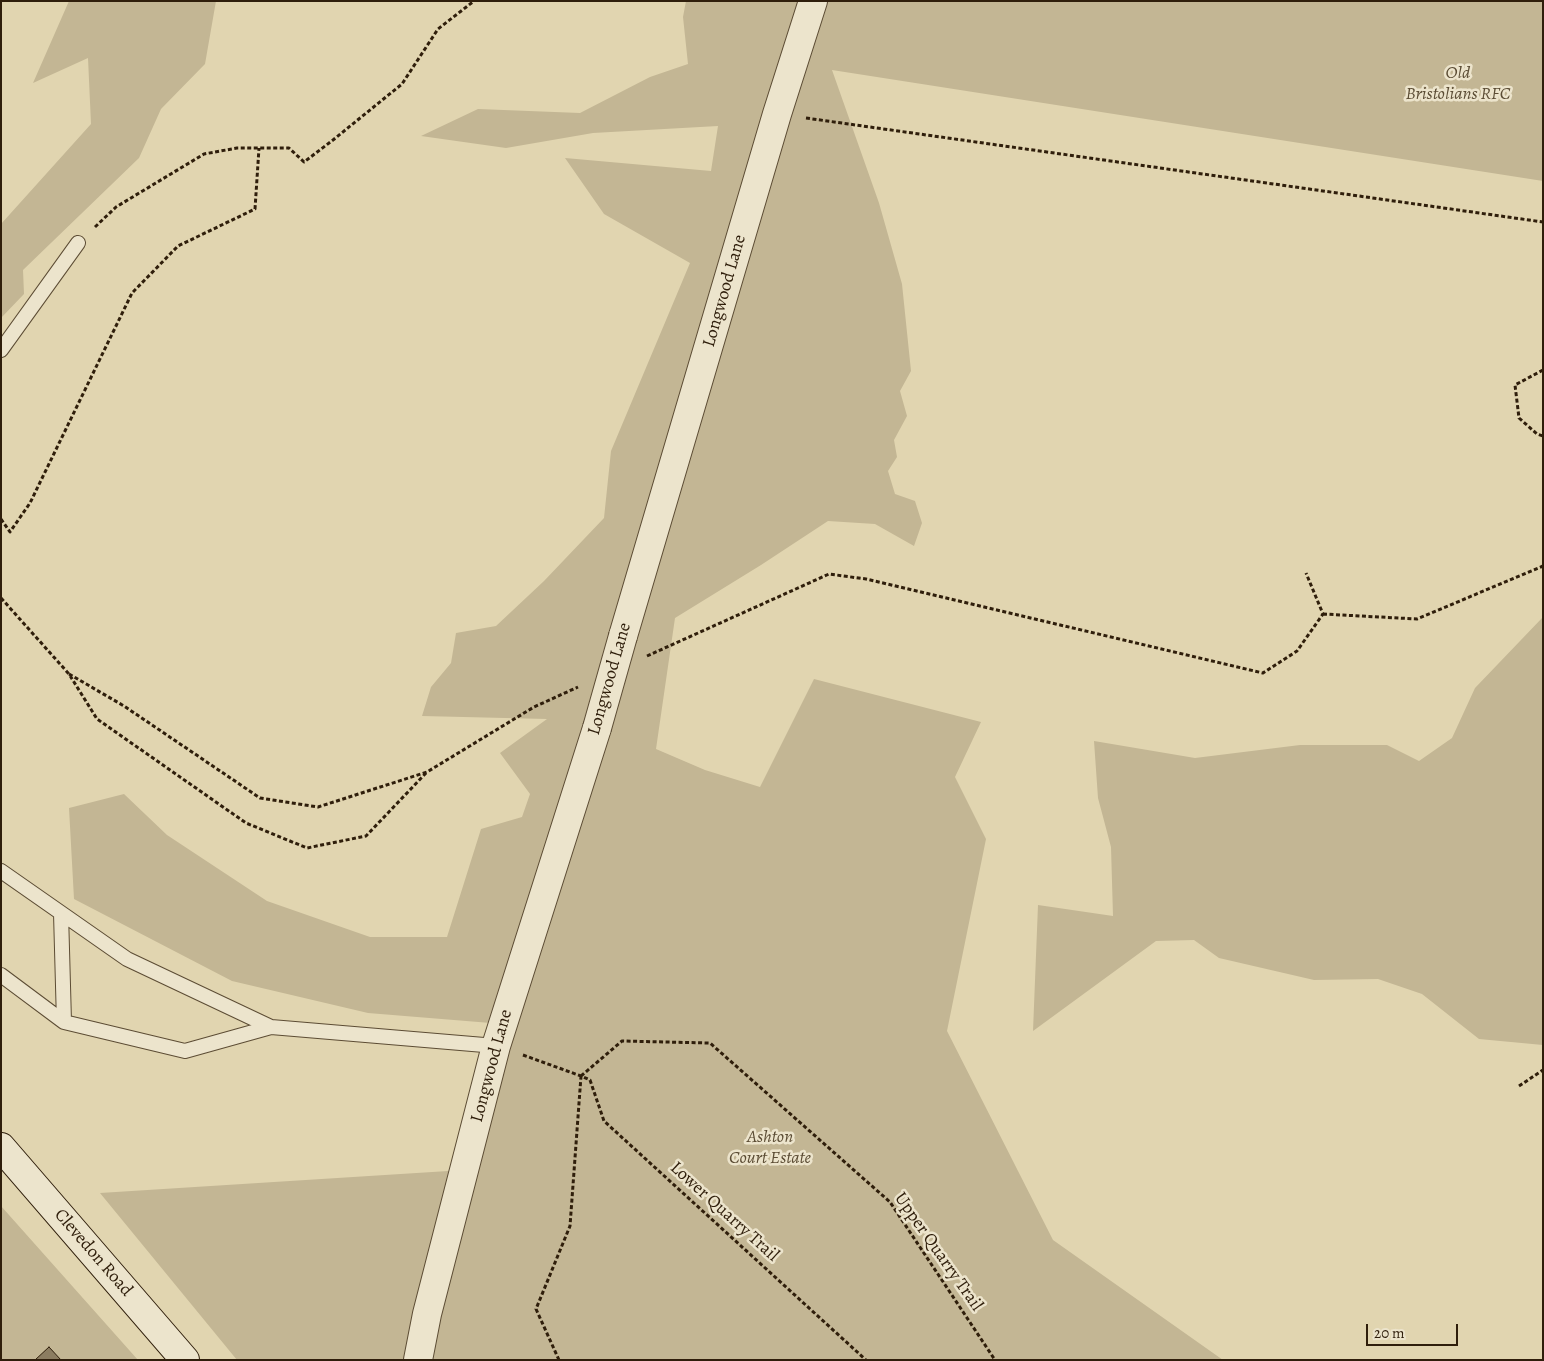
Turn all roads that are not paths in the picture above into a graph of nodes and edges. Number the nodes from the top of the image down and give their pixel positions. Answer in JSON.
{"nodes":[{"id":1,"x":813,"y":1,"type":"edge"},
{"id":2,"x":78,"y":243,"type":"road end"},
{"id":3,"x":1,"y":350,"type":"edge"},
{"id":4,"x":1,"y":871,"type":"edge"},
{"id":5,"x":61,"y":913,"type":"junction"},
{"id":6,"x":1,"y":976,"type":"edge"},
{"id":7,"x":64,"y":1022,"type":"junction"},
{"id":8,"x":271,"y":1027,"type":"junction"},
{"id":9,"x":496,"y":1046,"type":"junction"},
{"id":10,"x":1,"y":1147,"type":"edge"},
{"id":11,"x":185,"y":1360,"type":"edge"},
{"id":12,"x":418,"y":1360,"type":"edge"}],
"edges":[{"from":1,"to":9,"type":"street","name":"Longwood Lane","bridge":true},
{"from":2,"to":3,"type":"lane"},
{"from":4,"to":5,"type":"lane"},
{"from":5,"to":7,"type":"lane"},
{"from":5,"to":8,"type":"lane"},
{"from":6,"to":7,"type":"lane"},
{"from":7,"to":8,"type":"lane"},
{"from":8,"to":9,"type":"lane"},
{"from":9,"to":12,"type":"street","name":"Longwood Lane"},
{"from":10,"to":11,"type":"street","name":"Clevedon Road"}]}
